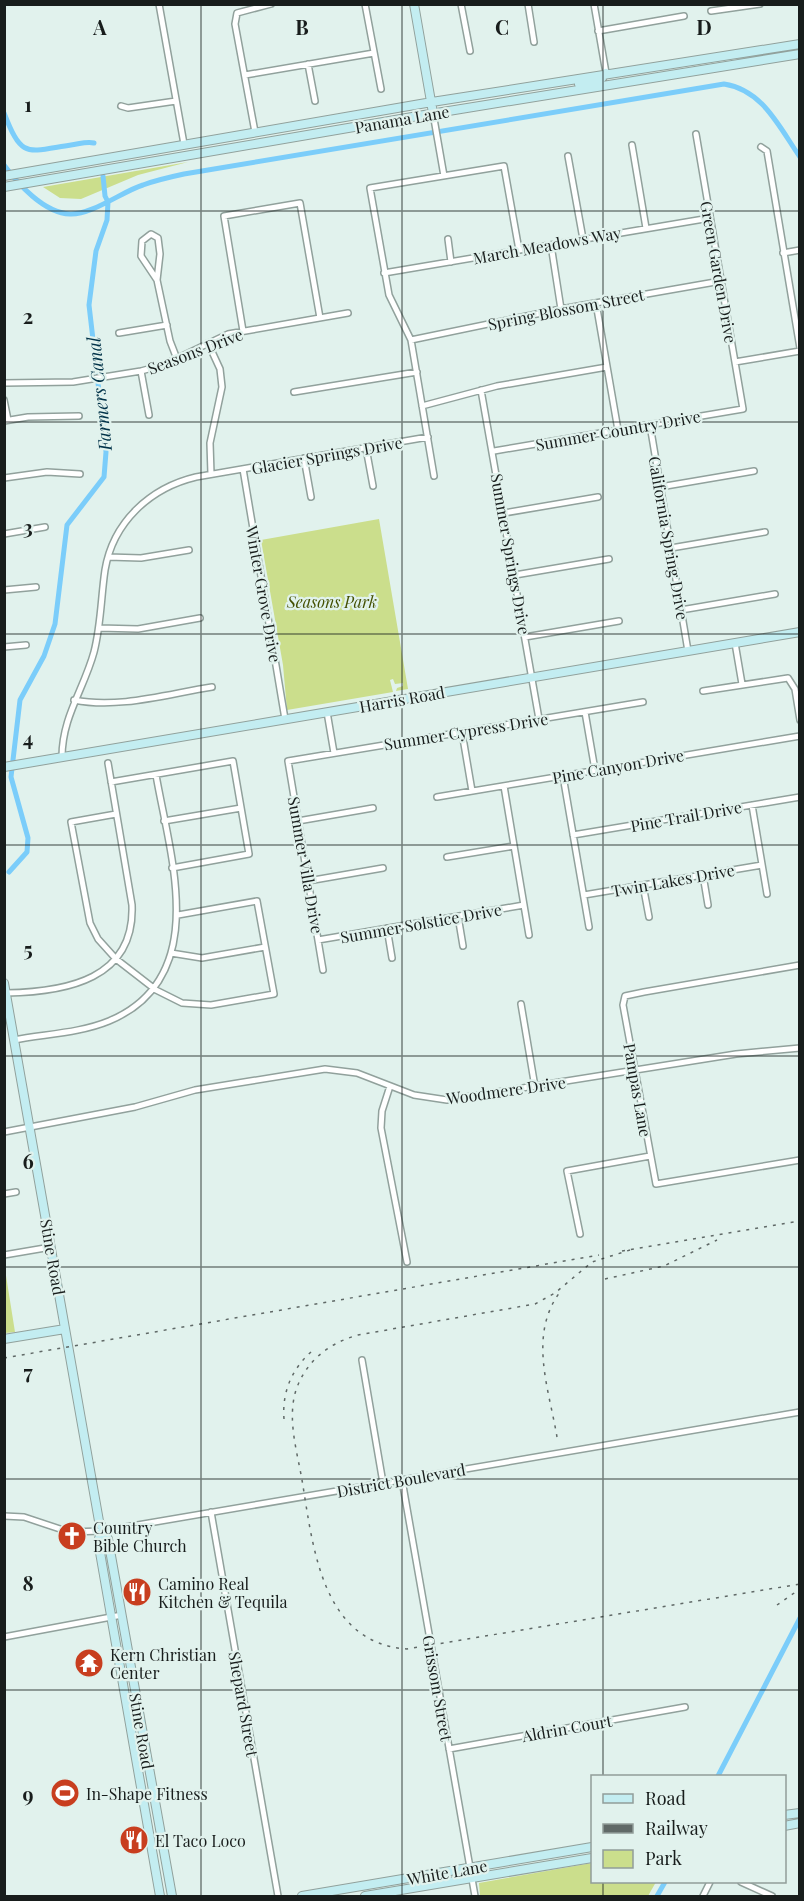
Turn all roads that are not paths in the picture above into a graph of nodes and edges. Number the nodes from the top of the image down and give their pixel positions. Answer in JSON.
{"nodes":[{"id":1,"x":159,"y":4,"type":"edge"},
{"id":2,"x":271,"y":4,"type":"edge"},
{"id":3,"x":365,"y":4,"type":"edge"},
{"id":4,"x":414,"y":4,"type":"edge"},
{"id":5,"x":461,"y":4,"type":"edge"},
{"id":6,"x":528,"y":4,"type":"edge"},
{"id":7,"x":594,"y":4,"type":"edge"},
{"id":8,"x":760,"y":4,"type":"edge"},
{"id":9,"x":711,"y":11,"type":"dead end"},
{"id":10,"x":684,"y":16,"type":"dead end"},
{"id":11,"x":598,"y":31,"type":"junction"},
{"id":12,"x":534,"y":42,"type":"dead end"},
{"id":13,"x":800,"y":44,"type":"edge"},
{"id":14,"x":470,"y":51,"type":"dead end"},
{"id":15,"x":374,"y":53,"type":"junction"},
{"id":16,"x":800,"y":54,"type":"edge"},
{"id":17,"x":308,"y":64,"type":"junction"},
{"id":18,"x":606,"y":73,"type":"junction"},
{"id":19,"x":245,"y":75,"type":"junction"},
{"id":20,"x":381,"y":89,"type":"dead end"},
{"id":21,"x":572,"y":90,"type":"junction"},
{"id":22,"x":176,"y":100,"type":"junction"},
{"id":23,"x":315,"y":101,"type":"dead end"},
{"id":24,"x":432,"y":102,"type":"junction"},
{"id":25,"x":121,"y":106,"type":"dead end"},
{"id":26,"x":433,"y":113,"type":"junction"},
{"id":27,"x":255,"y":132,"type":"junction"},
{"id":28,"x":696,"y":134,"type":"dead end"},
{"id":29,"x":184,"y":144,"type":"junction"},
{"id":30,"x":632,"y":145,"type":"dead end"},
{"id":31,"x":761,"y":147,"type":"dead end"},
{"id":32,"x":218,"y":150,"type":"junction"},
{"id":33,"x":568,"y":156,"type":"dead end"},
{"id":34,"x":165,"y":159,"type":"junction"},
{"id":35,"x":4,"y":176,"type":"edge"},
{"id":36,"x":444,"y":176,"type":"junction"},
{"id":37,"x":5,"y":187,"type":"edge"},
{"id":38,"x":710,"y":218,"type":"junction"},
{"id":39,"x":646,"y":228,"type":"junction"},
{"id":40,"x":448,"y":239,"type":"dead end"},
{"id":41,"x":583,"y":239,"type":"junction"},
{"id":42,"x":551,"y":245,"type":"junction"},
{"id":43,"x":519,"y":250,"type":"junction"},
{"id":44,"x":800,"y":250,"type":"edge"},
{"id":45,"x":783,"y":253,"type":"junction"},
{"id":46,"x":452,"y":262,"type":"junction"},
{"id":47,"x":384,"y":273,"type":"junction"},
{"id":48,"x":157,"y":280,"type":"junction"},
{"id":49,"x":721,"y":281,"type":"junction"},
{"id":50,"x":596,"y":303,"type":"junction"},
{"id":51,"x":561,"y":309,"type":"junction"},
{"id":52,"x":348,"y":313,"type":"dead end"},
{"id":53,"x":320,"y":318,"type":"junction"},
{"id":54,"x":797,"y":318,"type":"edge"},
{"id":55,"x":167,"y":325,"type":"junction"},
{"id":56,"x":243,"y":331,"type":"junction"},
{"id":57,"x":120,"y":333,"type":"dead end"},
{"id":58,"x":411,"y":340,"type":"junction"},
{"id":59,"x":208,"y":343,"type":"junction"},
{"id":60,"x":800,"y":350,"type":"edge"},
{"id":61,"x":177,"y":359,"type":"junction"},
{"id":62,"x":735,"y":362,"type":"junction"},
{"id":63,"x":607,"y":367,"type":"junction"},
{"id":64,"x":141,"y":371,"type":"junction"},
{"id":65,"x":417,"y":372,"type":"junction"},
{"id":66,"x":4,"y":383,"type":"edge"},
{"id":67,"x":481,"y":390,"type":"junction"},
{"id":68,"x":294,"y":392,"type":"dead end"},
{"id":69,"x":4,"y":400,"type":"edge"},
{"id":70,"x":422,"y":406,"type":"junction"},
{"id":71,"x":743,"y":409,"type":"joint"},
{"id":72,"x":149,"y":415,"type":"dead end"},
{"id":73,"x":79,"y":416,"type":"dead end"},
{"id":74,"x":6,"y":421,"type":"edge"},
{"id":75,"x":650,"y":425,"type":"junction"},
{"id":76,"x":618,"y":430,"type":"junction"},
{"id":77,"x":428,"y":437,"type":"junction"},
{"id":78,"x":366,"y":448,"type":"junction"},
{"id":79,"x":494,"y":452,"type":"junction"},
{"id":80,"x":304,"y":459,"type":"junction"},
{"id":81,"x":243,"y":469,"type":"junction"},
{"id":82,"x":754,"y":471,"type":"dead end"},
{"id":83,"x":80,"y":474,"type":"dead end"},
{"id":84,"x":211,"y":474,"type":"junction"},
{"id":85,"x":434,"y":476,"type":"dead end"},
{"id":86,"x":4,"y":478,"type":"edge"},
{"id":87,"x":373,"y":486,"type":"dead end"},
{"id":88,"x":660,"y":487,"type":"junction"},
{"id":89,"x":311,"y":497,"type":"dead end"},
{"id":90,"x":598,"y":497,"type":"dead end"},
{"id":91,"x":504,"y":513,"type":"junction"},
{"id":92,"x":45,"y":527,"type":"dead end"},
{"id":93,"x":765,"y":532,"type":"dead end"},
{"id":94,"x":4,"y":534,"type":"edge"},
{"id":95,"x":671,"y":548,"type":"junction"},
{"id":96,"x":189,"y":550,"type":"dead end"},
{"id":97,"x":108,"y":556,"type":"junction"},
{"id":98,"x":609,"y":559,"type":"dead end"},
{"id":99,"x":514,"y":575,"type":"junction"},
{"id":100,"x":36,"y":587,"type":"dead end"},
{"id":101,"x":4,"y":590,"type":"edge"},
{"id":102,"x":775,"y":594,"type":"dead end"},
{"id":103,"x":681,"y":610,"type":"junction"},
{"id":104,"x":200,"y":618,"type":"dead end"},
{"id":105,"x":619,"y":621,"type":"dead end"},
{"id":106,"x":99,"y":628,"type":"junction"},
{"id":107,"x":800,"y":632,"type":"edge"},
{"id":108,"x":525,"y":637,"type":"junction"},
{"id":109,"x":735,"y":643,"type":"junction"},
{"id":110,"x":26,"y":645,"type":"dead end"},
{"id":111,"x":4,"y":647,"type":"edge"},
{"id":112,"x":688,"y":651,"type":"junction"},
{"id":113,"x":532,"y":677,"type":"junction"},
{"id":114,"x":742,"y":684,"type":"junction"},
{"id":115,"x":212,"y":687,"type":"dead end"},
{"id":116,"x":703,"y":691,"type":"dead end"},
{"id":117,"x":74,"y":700,"type":"junction"},
{"id":118,"x":644,"y":702,"type":"dead end"},
{"id":119,"x":327,"y":712,"type":"junction"},
{"id":120,"x":585,"y":712,"type":"junction"},
{"id":121,"x":285,"y":719,"type":"junction"},
{"id":122,"x":539,"y":719,"type":"junction"},
{"id":123,"x":800,"y":720,"type":"edge"},
{"id":124,"x":462,"y":732,"type":"junction"},
{"id":125,"x":800,"y":736,"type":"edge"},
{"id":126,"x":334,"y":753,"type":"junction"},
{"id":127,"x":62,"y":757,"type":"junction"},
{"id":128,"x":288,"y":761,"type":"joint"},
{"id":129,"x":108,"y":763,"type":"dead end"},
{"id":130,"x":5,"y":767,"type":"edge"},
{"id":131,"x":595,"y":770,"type":"junction"},
{"id":132,"x":156,"y":775,"type":"junction"},
{"id":133,"x":563,"y":776,"type":"junction"},
{"id":134,"x":111,"y":783,"type":"junction"},
{"id":135,"x":504,"y":786,"type":"junction"},
{"id":136,"x":472,"y":791,"type":"junction"},
{"id":137,"x":437,"y":797,"type":"dead end"},
{"id":138,"x":800,"y":797,"type":"edge"},
{"id":139,"x":752,"y":805,"type":"junction"},
{"id":140,"x":241,"y":808,"type":"junction"},
{"id":141,"x":373,"y":808,"type":"dead end"},
{"id":142,"x":117,"y":814,"type":"junction"},
{"id":143,"x":164,"y":821,"type":"junction"},
{"id":144,"x":298,"y":821,"type":"junction"},
{"id":145,"x":573,"y":835,"type":"junction"},
{"id":146,"x":514,"y":846,"type":"junction"},
{"id":147,"x":447,"y":857,"type":"dead end"},
{"id":148,"x":762,"y":865,"type":"junction"},
{"id":149,"x":172,"y":868,"type":"junction"},
{"id":150,"x":383,"y":868,"type":"dead end"},
{"id":151,"x":703,"y":875,"type":"junction"},
{"id":152,"x":308,"y":880,"type":"junction"},
{"id":153,"x":643,"y":885,"type":"junction"},
{"id":154,"x":767,"y":894,"type":"dead end"},
{"id":155,"x":584,"y":895,"type":"junction"},
{"id":156,"x":708,"y":904,"type":"dead end"},
{"id":157,"x":524,"y":905,"type":"junction"},
{"id":158,"x":178,"y":915,"type":"junction"},
{"id":159,"x":458,"y":916,"type":"junction"},
{"id":160,"x":649,"y":917,"type":"dead end"},
{"id":161,"x":589,"y":927,"type":"dead end"},
{"id":162,"x":387,"y":928,"type":"junction"},
{"id":163,"x":529,"y":935,"type":"dead end"},
{"id":164,"x":318,"y":940,"type":"junction"},
{"id":165,"x":463,"y":946,"type":"dead end"},
{"id":166,"x":265,"y":947,"type":"junction"},
{"id":167,"x":171,"y":953,"type":"junction"},
{"id":168,"x":392,"y":958,"type":"dead end"},
{"id":169,"x":116,"y":960,"type":"junction"},
{"id":170,"x":800,"y":965,"type":"edge"},
{"id":171,"x":323,"y":970,"type":"dead end"},
{"id":172,"x":4,"y":983,"type":"edge"},
{"id":173,"x":152,"y":988,"type":"junction"},
{"id":174,"x":6,"y":993,"type":"junction"},
{"id":175,"x":521,"y":1004,"type":"dead end"},
{"id":176,"x":14,"y":1040,"type":"junction"},
{"id":177,"x":800,"y":1048,"type":"edge"},
{"id":178,"x":634,"y":1071,"type":"junction"},
{"id":179,"x":390,"y":1086,"type":"junction"},
{"id":180,"x":535,"y":1087,"type":"junction"},
{"id":181,"x":30,"y":1128,"type":"junction"},
{"id":182,"x":4,"y":1132,"type":"edge"},
{"id":183,"x":650,"y":1156,"type":"junction"},
{"id":184,"x":800,"y":1160,"type":"edge"},
{"id":185,"x":16,"y":1192,"type":"dead end"},
{"id":186,"x":4,"y":1194,"type":"edge"},
{"id":187,"x":580,"y":1233,"type":"dead end"},
{"id":188,"x":51,"y":1247,"type":"junction"},
{"id":189,"x":4,"y":1255,"type":"edge"},
{"id":190,"x":406,"y":1262,"type":"dead end"},
{"id":191,"x":65,"y":1329,"type":"junction"},
{"id":192,"x":4,"y":1339,"type":"edge"},
{"id":193,"x":362,"y":1360,"type":"dead end"},
{"id":194,"x":800,"y":1412,"type":"edge"},
{"id":195,"x":402,"y":1480,"type":"junction"},
{"id":196,"x":383,"y":1483,"type":"junction"},
{"id":197,"x":211,"y":1512,"type":"junction"},
{"id":198,"x":4,"y":1516,"type":"edge"},
{"id":199,"x":102,"y":1531,"type":"junction"},
{"id":200,"x":122,"y":1615,"type":"junction"},
{"id":201,"x":112,"y":1617,"type":"junction"},
{"id":202,"x":4,"y":1637,"type":"edge"},
{"id":203,"x":124,"y":1685,"type":"junction"},
{"id":204,"x":685,"y":1707,"type":"dead end"},
{"id":205,"x":140,"y":1719,"type":"junction"},
{"id":206,"x":130,"y":1722,"type":"junction"},
{"id":207,"x":449,"y":1749,"type":"junction"},
{"id":208,"x":148,"y":1763,"type":"junction"},
{"id":209,"x":145,"y":1805,"type":"junction"},
{"id":210,"x":591,"y":1848,"type":"edge"},
{"id":211,"x":163,"y":1849,"type":"junction"},
{"id":212,"x":591,"y":1856,"type":"edge"},
{"id":213,"x":470,"y":1868,"type":"junction"},
{"id":214,"x":473,"y":1878,"type":"junction"},
{"id":215,"x":749,"y":1883,"type":"edge"},
{"id":216,"x":160,"y":1896,"type":"edge"},
{"id":217,"x":172,"y":1896,"type":"edge"},
{"id":218,"x":278,"y":1896,"type":"edge"},
{"id":219,"x":302,"y":1896,"type":"edge"},
{"id":220,"x":365,"y":1896,"type":"edge"},
{"id":221,"x":476,"y":1896,"type":"edge"},
{"id":222,"x":772,"y":1896,"type":"edge"}],
"edges":[{"from":1,"to":22,"type":"street"},
{"from":2,"to":19,"type":"street"},
{"from":3,"to":15,"type":"street"},
{"from":4,"to":24,"type":"main road"},
{"from":5,"to":14,"type":"street"},
{"from":6,"to":12,"type":"street"},
{"from":7,"to":11,"type":"street"},
{"from":8,"to":9,"type":"street"},
{"from":10,"to":11,"type":"street"},
{"from":11,"to":18,"type":"street"},
{"from":13,"to":18,"type":"main road","name":"Panama Lane"},
{"from":15,"to":17,"type":"street"},
{"from":15,"to":20,"type":"street"},
{"from":16,"to":21,"type":"main road","name":"Panama Lane"},
{"from":17,"to":19,"type":"street"},
{"from":17,"to":23,"type":"street"},
{"from":18,"to":21,"type":"main road"},
{"from":18,"to":24,"type":"main road","name":"Panama Lane"},
{"from":19,"to":27,"type":"street"},
{"from":21,"to":26,"type":"main road","name":"Panama Lane"},
{"from":22,"to":25,"type":"street"},
{"from":22,"to":29,"type":"street"},
{"from":24,"to":26,"type":"main road"},
{"from":24,"to":27,"type":"main road","name":"Panama Lane"},
{"from":26,"to":32,"type":"main road","name":"Panama Lane"},
{"from":26,"to":36,"type":"street"},
{"from":27,"to":29,"type":"main road","name":"Panama Lane"},
{"from":27,"to":32,"type":"main road"},
{"from":28,"to":38,"type":"street","name":"Green Garden Drive"},
{"from":29,"to":34,"type":"main road"},
{"from":29,"to":35,"type":"main road","name":"Panama Lane"},
{"from":30,"to":39,"type":"street"},
{"from":31,"to":45,"type":"street"},
{"from":32,"to":34,"type":"main road","name":"Panama Lane"},
{"from":33,"to":41,"type":"street"},
{"from":34,"to":37,"type":"main road","name":"Panama Lane"},
{"from":36,"to":43,"type":"street"},
{"from":36,"to":47,"type":"street"},
{"from":38,"to":39,"type":"street","name":"March Meadows Way"},
{"from":38,"to":49,"type":"street","name":"Green Garden Drive"},
{"from":39,"to":41,"type":"street","name":"March Meadows Way"},
{"from":40,"to":46,"type":"street"},
{"from":41,"to":42,"type":"street","name":"March Meadows Way"},
{"from":42,"to":43,"type":"street","name":"March Meadows Way"},
{"from":42,"to":51,"type":"street"},
{"from":43,"to":46,"type":"street","name":"March Meadows Way"},
{"from":44,"to":45,"type":"street"},
{"from":45,"to":54,"type":"street"},
{"from":46,"to":47,"type":"street","name":"March Meadows Way"},
{"from":47,"to":58,"type":"street"},
{"from":48,"to":48,"type":"street"},
{"from":48,"to":55,"type":"street"},
{"from":49,"to":50,"type":"street","name":"Spring Blossom Street"},
{"from":49,"to":62,"type":"street","name":"Green Garden Drive"},
{"from":50,"to":51,"type":"street","name":"Spring Blossom Street"},
{"from":50,"to":63,"type":"street"},
{"from":51,"to":58,"type":"street","name":"Spring Blossom Street"},
{"from":52,"to":53,"type":"street","name":"Seasons Drive"},
{"from":53,"to":56,"type":"street","name":"Seasons Drive"},
{"from":53,"to":56,"type":"street"},
{"from":54,"to":60,"type":"street"},
{"from":55,"to":57,"type":"street"},
{"from":55,"to":61,"type":"street"},
{"from":56,"to":59,"type":"street","name":"Seasons Drive"},
{"from":58,"to":65,"type":"street"},
{"from":59,"to":61,"type":"street","name":"Seasons Drive"},
{"from":59,"to":84,"type":"street"},
{"from":60,"to":62,"type":"street"},
{"from":61,"to":64,"type":"street","name":"Seasons Drive"},
{"from":62,"to":71,"type":"street","name":"Green Garden Drive"},
{"from":63,"to":67,"type":"street"},
{"from":63,"to":76,"type":"street"},
{"from":64,"to":66,"type":"street","name":"Seasons Drive"},
{"from":64,"to":72,"type":"street"},
{"from":65,"to":68,"type":"street"},
{"from":65,"to":70,"type":"street"},
{"from":67,"to":70,"type":"street"},
{"from":67,"to":79,"type":"street","name":"Summer Springs Drive"},
{"from":69,"to":74,"type":"street"},
{"from":70,"to":77,"type":"street"},
{"from":71,"to":75,"type":"street","name":"Summer Country Drive"},
{"from":73,"to":74,"type":"street"},
{"from":75,"to":76,"type":"street","name":"Summer Country Drive"},
{"from":75,"to":88,"type":"street","name":"California Spring Drive"},
{"from":76,"to":79,"type":"street","name":"Summer Country Drive"},
{"from":77,"to":78,"type":"street","name":"Glacier Springs Drive"},
{"from":77,"to":85,"type":"street"},
{"from":78,"to":80,"type":"street","name":"Glacier Springs Drive"},
{"from":78,"to":87,"type":"street"},
{"from":79,"to":91,"type":"street","name":"Summer Springs Drive"},
{"from":80,"to":81,"type":"street","name":"Glacier Springs Drive"},
{"from":80,"to":89,"type":"street"},
{"from":81,"to":84,"type":"street","name":"Glacier Springs Drive"},
{"from":81,"to":121,"type":"street","name":"Winter Grove Drive"},
{"from":82,"to":88,"type":"street"},
{"from":83,"to":86,"type":"street"},
{"from":84,"to":97,"type":"street","name":"Glacier Springs Drive"},
{"from":88,"to":95,"type":"street","name":"California Spring Drive"},
{"from":90,"to":91,"type":"street"},
{"from":91,"to":99,"type":"street","name":"Summer Springs Drive"},
{"from":92,"to":94,"type":"street"},
{"from":93,"to":95,"type":"street"},
{"from":95,"to":103,"type":"street","name":"California Spring Drive"},
{"from":96,"to":97,"type":"street"},
{"from":97,"to":106,"type":"street","name":"Glacier Springs Drive"},
{"from":98,"to":99,"type":"street"},
{"from":99,"to":108,"type":"street","name":"Summer Springs Drive"},
{"from":100,"to":101,"type":"street"},
{"from":102,"to":103,"type":"street"},
{"from":103,"to":112,"type":"street","name":"California Spring Drive"},
{"from":104,"to":106,"type":"street"},
{"from":105,"to":108,"type":"street"},
{"from":106,"to":117,"type":"street","name":"Glacier Springs Drive"},
{"from":107,"to":109,"type":"main road","name":"Harris Road"},
{"from":108,"to":113,"type":"street","name":"Summer Springs Drive"},
{"from":109,"to":112,"type":"main road","name":"Harris Road"},
{"from":109,"to":114,"type":"street"},
{"from":110,"to":111,"type":"street"},
{"from":112,"to":113,"type":"main road","name":"Harris Road"},
{"from":113,"to":119,"type":"main road","name":"Harris Road"},
{"from":113,"to":122,"type":"street","name":"Summer Springs Drive"},
{"from":114,"to":116,"type":"street"},
{"from":114,"to":123,"type":"street"},
{"from":115,"to":117,"type":"street"},
{"from":117,"to":127,"type":"street","name":"Glacier Springs Drive"},
{"from":118,"to":120,"type":"street","name":"Summer Cypress Drive"},
{"from":119,"to":121,"type":"main road","name":"Harris Road"},
{"from":119,"to":126,"type":"street"},
{"from":120,"to":122,"type":"street","name":"Summer Cypress Drive"},
{"from":120,"to":131,"type":"street"},
{"from":121,"to":127,"type":"main road","name":"Harris Road"},
{"from":122,"to":124,"type":"street","name":"Summer Cypress Drive"},
{"from":124,"to":126,"type":"street","name":"Summer Cypress Drive"},
{"from":124,"to":136,"type":"street"},
{"from":125,"to":131,"type":"street","name":"Pine Canyon Drive"},
{"from":126,"to":128,"type":"street","name":"Summer Cypress Drive"},
{"from":127,"to":130,"type":"main road","name":"Harris Road"},
{"from":128,"to":144,"type":"street","name":"Summer Villa Drive"},
{"from":129,"to":134,"type":"street"},
{"from":131,"to":133,"type":"street","name":"Pine Canyon Drive"},
{"from":132,"to":134,"type":"street"},
{"from":132,"to":140,"type":"street"},
{"from":132,"to":143,"type":"street"},
{"from":133,"to":135,"type":"street","name":"Pine Canyon Drive"},
{"from":133,"to":145,"type":"street"},
{"from":134,"to":142,"type":"street"},
{"from":135,"to":136,"type":"street","name":"Pine Canyon Drive"},
{"from":135,"to":146,"type":"street"},
{"from":136,"to":137,"type":"street","name":"Pine Canyon Drive"},
{"from":138,"to":139,"type":"street","name":"Pine Trail Drive"},
{"from":139,"to":145,"type":"street","name":"Pine Trail Drive"},
{"from":139,"to":148,"type":"street"},
{"from":140,"to":143,"type":"street"},
{"from":140,"to":149,"type":"street"},
{"from":141,"to":144,"type":"street"},
{"from":142,"to":169,"type":"street"},
{"from":142,"to":169,"type":"street"},
{"from":143,"to":149,"type":"street"},
{"from":144,"to":152,"type":"street","name":"Summer Villa Drive"},
{"from":145,"to":155,"type":"street"},
{"from":146,"to":147,"type":"street"},
{"from":146,"to":157,"type":"street"},
{"from":148,"to":151,"type":"street","name":"Twin Lakes Drive"},
{"from":148,"to":154,"type":"street"},
{"from":149,"to":158,"type":"street"},
{"from":150,"to":152,"type":"street"},
{"from":151,"to":153,"type":"street","name":"Twin Lakes Drive"},
{"from":151,"to":156,"type":"street"},
{"from":152,"to":164,"type":"street","name":"Summer Villa Drive"},
{"from":153,"to":155,"type":"street","name":"Twin Lakes Drive"},
{"from":153,"to":160,"type":"street"},
{"from":155,"to":161,"type":"street"},
{"from":157,"to":159,"type":"street","name":"Summer Solstice Drive"},
{"from":157,"to":163,"type":"street"},
{"from":158,"to":166,"type":"street"},
{"from":158,"to":167,"type":"street"},
{"from":159,"to":162,"type":"street","name":"Summer Solstice Drive"},
{"from":159,"to":165,"type":"street"},
{"from":162,"to":164,"type":"street","name":"Summer Solstice Drive"},
{"from":162,"to":168,"type":"street"},
{"from":164,"to":171,"type":"street","name":"Summer Villa Drive"},
{"from":166,"to":167,"type":"street"},
{"from":166,"to":173,"type":"street"},
{"from":167,"to":173,"type":"street"},
{"from":169,"to":173,"type":"street"},
{"from":169,"to":174,"type":"street"},
{"from":170,"to":178,"type":"street","name":"Pampas Lane"},
{"from":172,"to":174,"type":"main road","name":"Stine Road"},
{"from":173,"to":176,"type":"street"},
{"from":174,"to":176,"type":"main road","name":"Stine Road"},
{"from":175,"to":180,"type":"street"},
{"from":176,"to":181,"type":"main road","name":"Stine Road"},
{"from":177,"to":178,"type":"street","name":"Woodmere Drive"},
{"from":178,"to":180,"type":"street","name":"Woodmere Drive"},
{"from":178,"to":183,"type":"street","name":"Pampas Lane"},
{"from":179,"to":180,"type":"street","name":"Woodmere Drive"},
{"from":179,"to":181,"type":"street","name":"Woodmere Drive"},
{"from":179,"to":190,"type":"street"},
{"from":181,"to":182,"type":"street","name":"Woodmere Drive"},
{"from":181,"to":188,"type":"main road","name":"Stine Road"},
{"from":183,"to":184,"type":"street","name":"Pampas Lane"},
{"from":183,"to":187,"type":"street"},
{"from":185,"to":186,"type":"street"},
{"from":188,"to":189,"type":"street"},
{"from":188,"to":191,"type":"main road","name":"Stine Road"},
{"from":191,"to":192,"type":"main road"},
{"from":191,"to":199,"type":"main road","name":"Stine Road"},
{"from":193,"to":196,"type":"street"},
{"from":194,"to":195,"type":"street","name":"District Boulevard"},
{"from":195,"to":196,"type":"street","name":"District Boulevard"},
{"from":195,"to":207,"type":"street","name":"Grissom Street"},
{"from":196,"to":197,"type":"street","name":"District Boulevard"},
{"from":197,"to":199,"type":"street","name":"District Boulevard"},
{"from":197,"to":218,"type":"street","name":"Shepard Street"},
{"from":198,"to":199,"type":"street","name":"District Boulevard"},
{"from":199,"to":200,"type":"main road","name":"Stine Road"},
{"from":199,"to":201,"type":"main road","name":"Stine Road"},
{"from":200,"to":201,"type":"street"},
{"from":200,"to":205,"type":"main road","name":"Stine Road"},
{"from":201,"to":202,"type":"street"},
{"from":201,"to":203,"type":"main road","name":"Stine Road"},
{"from":203,"to":205,"type":"main road"},
{"from":203,"to":206,"type":"main road","name":"Stine Road"},
{"from":204,"to":207,"type":"street","name":"Aldrin Court"},
{"from":205,"to":208,"type":"main road","name":"Stine Road"},
{"from":206,"to":208,"type":"main road"},
{"from":206,"to":209,"type":"main road","name":"Stine Road"},
{"from":207,"to":213,"type":"street","name":"Grissom Street"},
{"from":208,"to":211,"type":"main road","name":"Stine Road"},
{"from":209,"to":211,"type":"main road"},
{"from":209,"to":216,"type":"main road","name":"Stine Road"},
{"from":210,"to":213,"type":"main road","name":"White Lane"},
{"from":211,"to":217,"type":"main road","name":"Stine Road"},
{"from":212,"to":214,"type":"main road","name":"White Lane"},
{"from":213,"to":214,"type":"street","name":"Grissom Street"},
{"from":213,"to":219,"type":"main road","name":"White Lane"},
{"from":214,"to":220,"type":"main road","name":"White Lane"},
{"from":214,"to":221,"type":"street","name":"Grissom Street"},
{"from":215,"to":222,"type":"street"}]}
